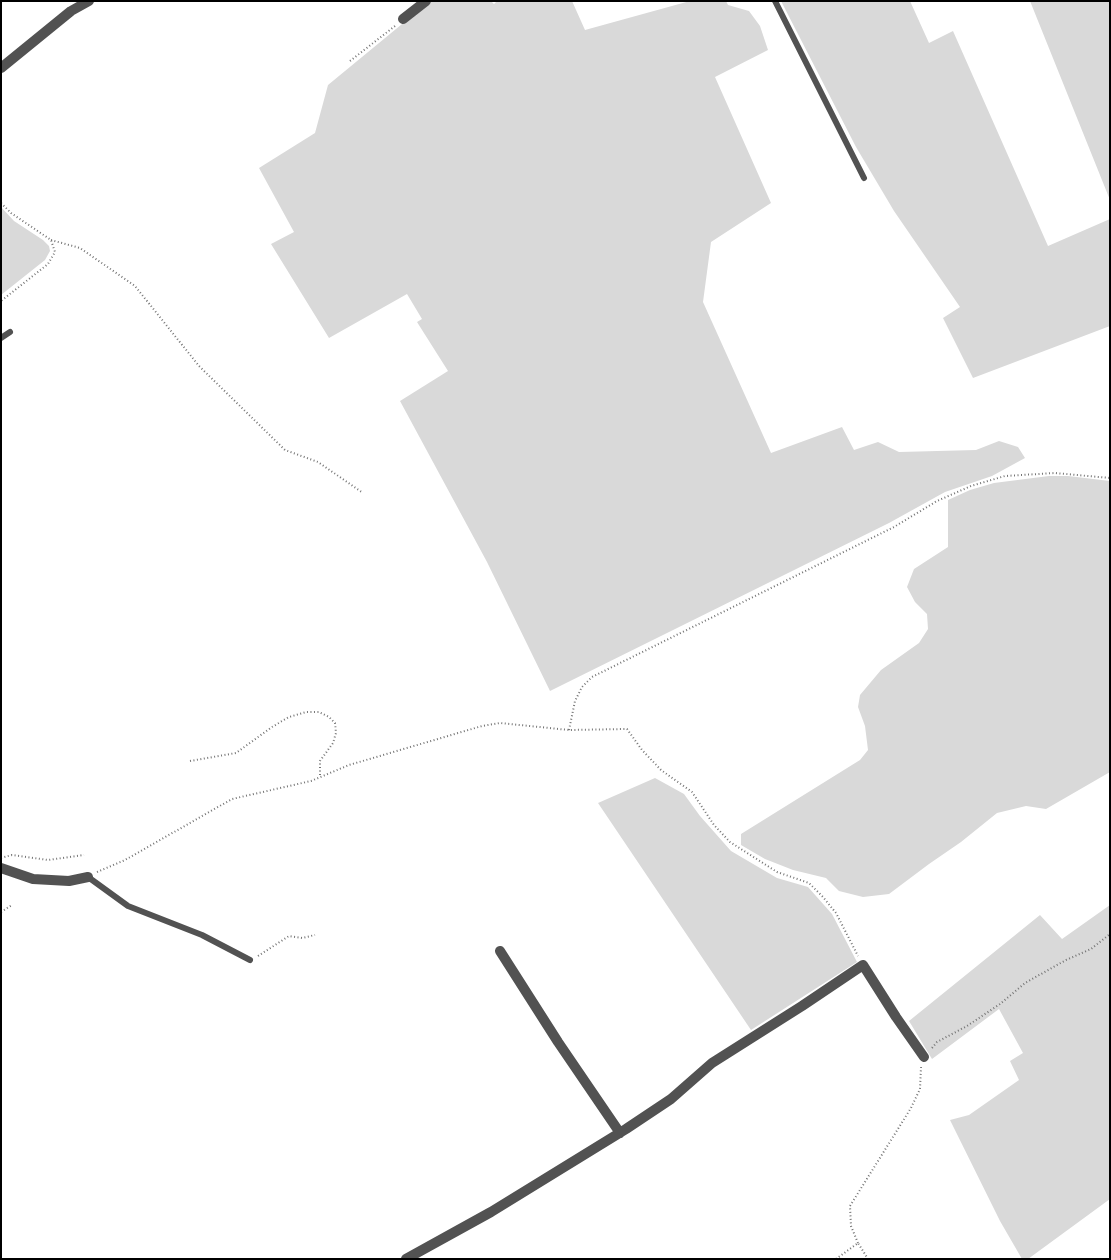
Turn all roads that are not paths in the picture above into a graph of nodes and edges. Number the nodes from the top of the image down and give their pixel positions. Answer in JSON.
{"nodes":[{"id":1,"x":89,"y":1,"type":"edge"},
{"id":2,"x":426,"y":1,"type":"edge"},
{"id":3,"x":775,"y":1,"type":"edge"},
{"id":4,"x":403,"y":20,"type":"road end"},
{"id":5,"x":1,"y":68,"type":"edge"},
{"id":6,"x":864,"y":178,"type":"dead end"},
{"id":7,"x":10,"y":332,"type":"dead end"},
{"id":8,"x":1,"y":338,"type":"edge"},
{"id":9,"x":1,"y":868,"type":"edge"},
{"id":10,"x":88,"y":876,"type":"joint"},
{"id":11,"x":500,"y":951,"type":"dead end"},
{"id":12,"x":250,"y":960,"type":"road end"},
{"id":13,"x":924,"y":1057,"type":"road end"},
{"id":14,"x":620,"y":1133,"type":"junction"},
{"id":15,"x":406,"y":1259,"type":"edge"}],
"edges":[{"from":1,"to":5,"type":"street"},
{"from":2,"to":4,"type":"street"},
{"from":3,"to":6,"type":"lane"},
{"from":7,"to":8,"type":"lane"},
{"from":9,"to":10,"type":"street"},
{"from":10,"to":12,"type":"lane"},
{"from":11,"to":14,"type":"street"},
{"from":13,"to":14,"type":"street"},
{"from":14,"to":15,"type":"street"}]}
